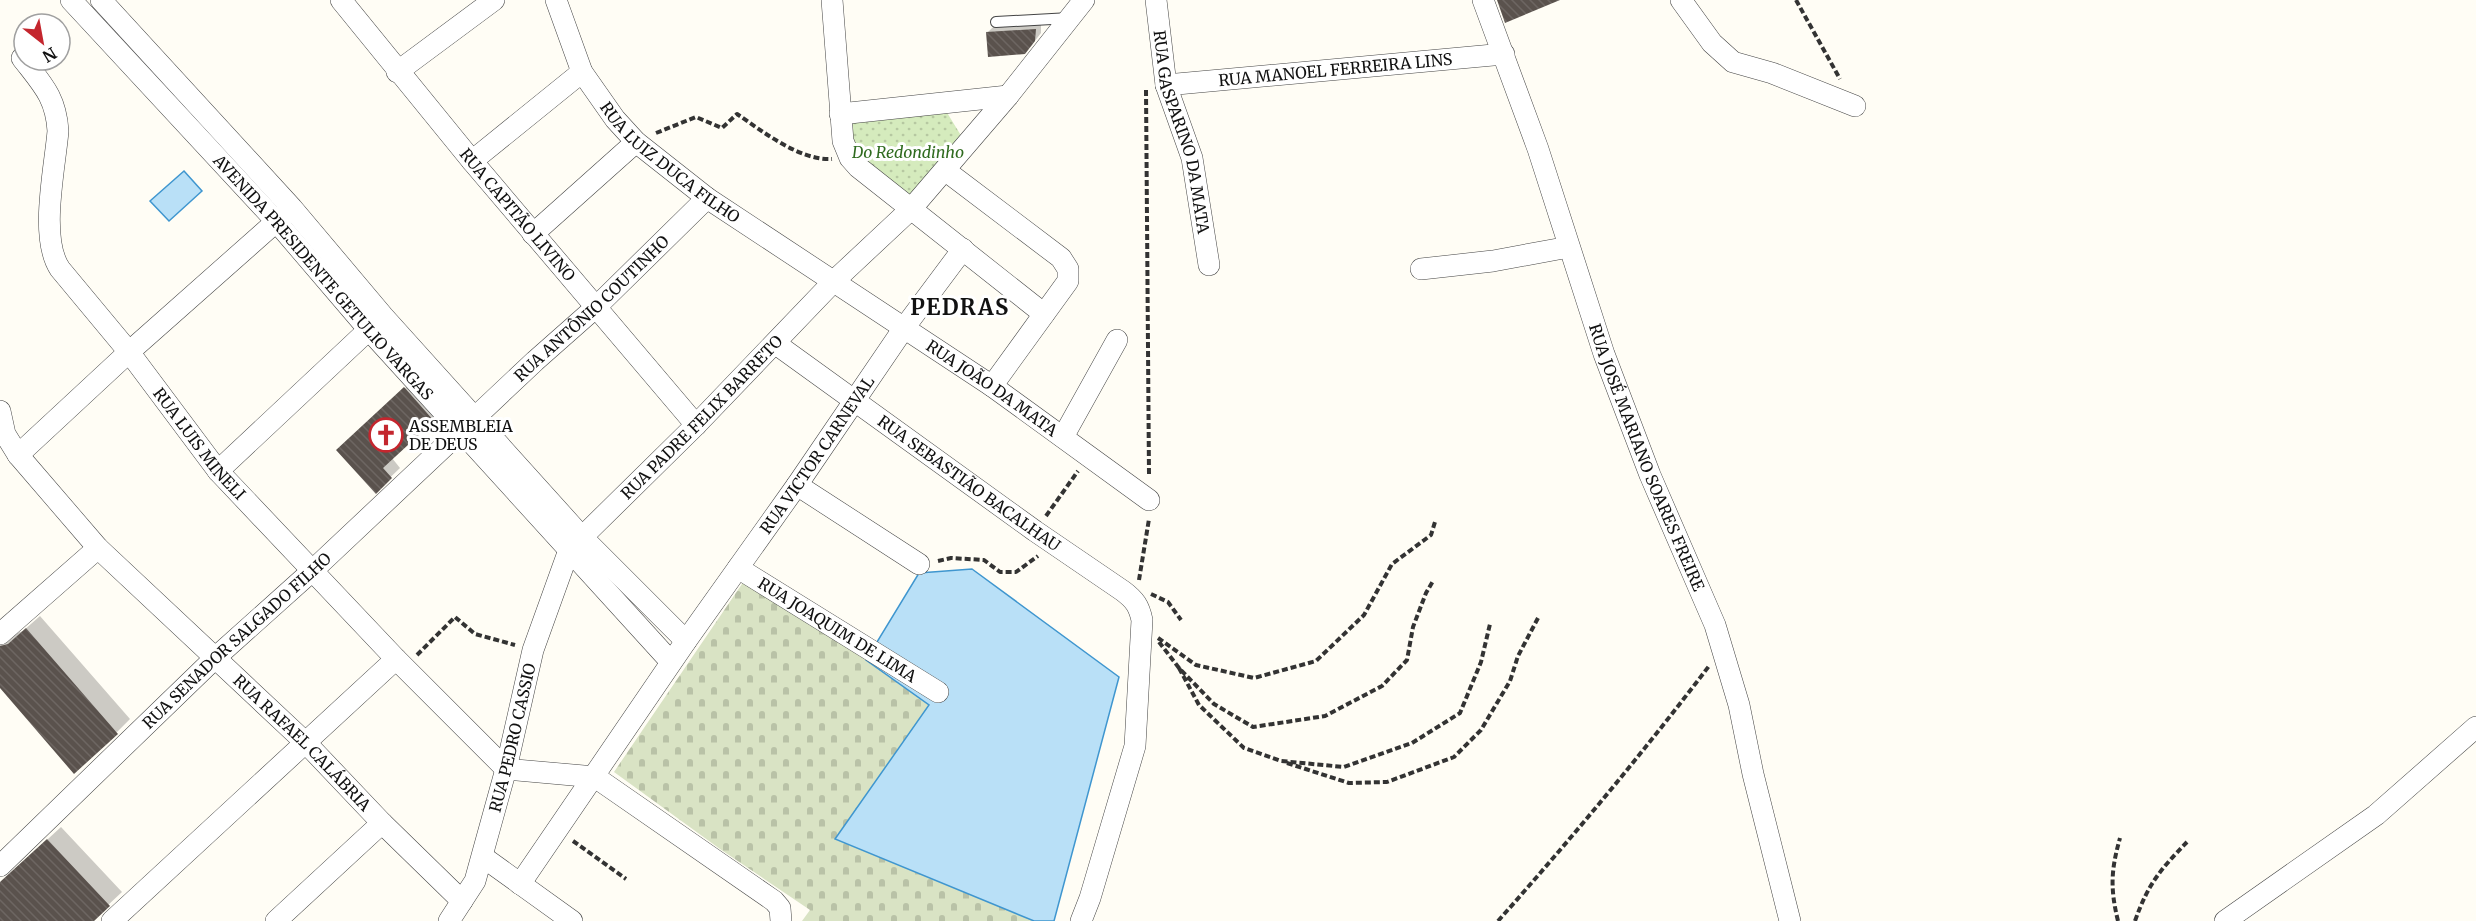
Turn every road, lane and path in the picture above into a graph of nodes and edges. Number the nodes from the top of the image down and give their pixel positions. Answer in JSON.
{"nodes":[{"id":1,"x":71,"y":0,"type":"edge"},
{"id":2,"x":101,"y":0,"type":"edge"},
{"id":3,"x":340,"y":0,"type":"edge"},
{"id":4,"x":494,"y":0,"type":"edge"},
{"id":5,"x":556,"y":0,"type":"edge"},
{"id":6,"x":832,"y":0,"type":"edge"},
{"id":7,"x":1084,"y":0,"type":"edge"},
{"id":8,"x":1156,"y":0,"type":"edge"},
{"id":9,"x":1483,"y":0,"type":"edge"},
{"id":10,"x":1681,"y":0,"type":"edge"},
{"id":11,"x":1796,"y":0,"type":"edge"},
{"id":12,"x":1071,"y":18,"type":"junction"},
{"id":13,"x":996,"y":22,"type":"dead end"},
{"id":14,"x":1504,"y":54,"type":"junction"},
{"id":15,"x":33,"y":72,"type":"edge"},
{"id":16,"x":397,"y":72,"type":"junction"},
{"id":17,"x":582,"y":72,"type":"junction"},
{"id":18,"x":1166,"y":85,"type":"junction"},
{"id":19,"x":1008,"y":96,"type":"junction"},
{"id":20,"x":1855,"y":106,"type":"joint"},
{"id":21,"x":840,"y":114,"type":"junction"},
{"id":22,"x":636,"y":142,"type":"junction"},
{"id":23,"x":850,"y":158,"type":"junction"},
{"id":24,"x":472,"y":162,"type":"junction"},
{"id":25,"x":946,"y":171,"type":"junction"},
{"id":26,"x":707,"y":198,"type":"junction"},
{"id":27,"x":911,"y":209,"type":"junction"},
{"id":28,"x":284,"y":214,"type":"junction"},
{"id":29,"x":533,"y":234,"type":"junction"},
{"id":30,"x":1569,"y":247,"type":"junction"},
{"id":31,"x":963,"y":249,"type":"junction"},
{"id":32,"x":1209,"y":265,"type":"dead end"},
{"id":33,"x":1421,"y":269,"type":"dead end"},
{"id":34,"x":834,"y":281,"type":"junction"},
{"id":35,"x":596,"y":308,"type":"junction"},
{"id":36,"x":1044,"y":314,"type":"junction"},
{"id":37,"x":376,"y":323,"type":"junction"},
{"id":38,"x":904,"y":328,"type":"junction"},
{"id":39,"x":1117,"y":340,"type":"dead end"},
{"id":40,"x":776,"y":344,"type":"junction"},
{"id":41,"x":129,"y":352,"type":"junction"},
{"id":42,"x":992,"y":386,"type":"junction"},
{"id":43,"x":854,"y":402,"type":"junction"},
{"id":44,"x":0,"y":411,"type":"edge"},
{"id":45,"x":468,"y":424,"type":"junction"},
{"id":46,"x":696,"y":425,"type":"junction"},
{"id":47,"x":1063,"y":437,"type":"junction"},
{"id":48,"x":18,"y":455,"type":"junction"},
{"id":49,"x":1088,"y":456,"type":"junction"},
{"id":50,"x":218,"y":471,"type":"junction"},
{"id":51,"x":797,"y":485,"type":"junction"},
{"id":52,"x":1149,"y":500,"type":"junction"},
{"id":53,"x":1435,"y":522,"type":"dead end"},
{"id":54,"x":1043,"y":537,"type":"junction"},
{"id":55,"x":576,"y":544,"type":"junction"},
{"id":56,"x":98,"y":548,"type":"junction"},
{"id":57,"x":919,"y":564,"type":"joint"},
{"id":58,"x":738,"y":568,"type":"junction"},
{"id":59,"x":312,"y":571,"type":"junction"},
{"id":60,"x":1433,"y":581,"type":"dead end"},
{"id":61,"x":1136,"y":601,"type":"junction"},
{"id":62,"x":1538,"y":618,"type":"dead end"},
{"id":63,"x":1181,"y":620,"type":"dead end"},
{"id":64,"x":1490,"y":624,"type":"dead end"},
{"id":65,"x":0,"y":634,"type":"edge"},
{"id":66,"x":686,"y":641,"type":"junction"},
{"id":67,"x":1722,"y":649,"type":"junction"},
{"id":68,"x":533,"y":650,"type":"junction"},
{"id":69,"x":215,"y":658,"type":"junction"},
{"id":70,"x":671,"y":662,"type":"junction"},
{"id":71,"x":400,"y":663,"type":"junction"},
{"id":72,"x":1179,"y":668,"type":"junction"},
{"id":73,"x":938,"y":692,"type":"dead end"},
{"id":74,"x":2476,"y":727,"type":"edge"},
{"id":75,"x":307,"y":744,"type":"junction"},
{"id":76,"x":1281,"y":761,"type":"junction"},
{"id":77,"x":506,"y":769,"type":"junction"},
{"id":78,"x":595,"y":777,"type":"junction"},
{"id":79,"x":382,"y":823,"type":"junction"},
{"id":80,"x":558,"y":830,"type":"junction"},
{"id":81,"x":2120,"y":838,"type":"dead end"},
{"id":82,"x":2187,"y":842,"type":"dead end"},
{"id":83,"x":483,"y":857,"type":"junction"},
{"id":84,"x":0,"y":866,"type":"edge"},
{"id":85,"x":626,"y":879,"type":"dead end"},
{"id":86,"x":520,"y":884,"type":"junction"},
{"id":87,"x":462,"y":902,"type":"junction"},
{"id":88,"x":112,"y":921,"type":"edge"},
{"id":89,"x":276,"y":921,"type":"edge"},
{"id":90,"x":449,"y":921,"type":"edge"},
{"id":91,"x":572,"y":921,"type":"edge"},
{"id":92,"x":781,"y":921,"type":"edge"},
{"id":93,"x":1081,"y":921,"type":"edge"},
{"id":94,"x":1498,"y":921,"type":"edge"},
{"id":95,"x":1790,"y":921,"type":"edge"},
{"id":96,"x":2118,"y":921,"type":"edge"},
{"id":97,"x":2135,"y":921,"type":"edge"},
{"id":98,"x":2225,"y":921,"type":"edge"}],
"edges":[{"from":1,"to":28,"type":"street","name":"AVENIDA PRESIDENTE GETULIO VARGAS"},
{"from":2,"to":28,"type":"street","name":"AVENIDA PRESIDENTE GETULIO VARGAS"},
{"from":3,"to":16,"type":"street","name":"RUA CAPITÃO LIVINO"},
{"from":4,"to":16,"type":"street"},
{"from":5,"to":17,"type":"street","name":"RUA LUIZ DUCA FILHO"},
{"from":6,"to":21,"type":"street"},
{"from":7,"to":12,"type":"street","name":"RUA PADRE FELIX BARRETO"},
{"from":8,"to":18,"type":"street","name":"RUA GASPARINO DA MATA"},
{"from":9,"to":14,"type":"street","name":"RUA JOSÉ MARIANO SOARES FREIRE"},
{"from":10,"to":20,"type":"street"},
{"from":11,"to":20,"type":"path"},
{"from":12,"to":13,"type":"lane"},
{"from":12,"to":19,"type":"street","name":"RUA PADRE FELIX BARRETO"},
{"from":14,"to":18,"type":"street","name":"RUA MANOEL FERREIRA LINS"},
{"from":14,"to":30,"type":"street","name":"RUA JOSÉ MARIANO SOARES FREIRE"},
{"from":15,"to":41,"type":"street","name":"RUA LUIS MINELI"},
{"from":16,"to":24,"type":"street","name":"RUA CAPITÃO LIVINO"},
{"from":17,"to":22,"type":"street","name":"RUA LUIZ DUCA FILHO"},
{"from":17,"to":24,"type":"street"},
{"from":18,"to":32,"type":"street","name":"RUA GASPARINO DA MATA"},
{"from":18,"to":52,"type":"path"},
{"from":19,"to":21,"type":"street"},
{"from":19,"to":25,"type":"street","name":"RUA PADRE FELIX BARRETO"},
{"from":21,"to":23,"type":"street"},
{"from":22,"to":23,"type":"path"},
{"from":22,"to":26,"type":"street","name":"RUA LUIZ DUCA FILHO"},
{"from":22,"to":29,"type":"street"},
{"from":23,"to":27,"type":"street"},
{"from":24,"to":29,"type":"street","name":"RUA CAPITÃO LIVINO"},
{"from":25,"to":27,"type":"street","name":"RUA PADRE FELIX BARRETO"},
{"from":25,"to":36,"type":"street"},
{"from":26,"to":34,"type":"street","name":"RUA LUIZ DUCA FILHO"},
{"from":26,"to":35,"type":"street","name":"RUA ANTÔNIO COUTINHO"},
{"from":27,"to":31,"type":"street"},
{"from":27,"to":34,"type":"street","name":"RUA PADRE FELIX BARRETO"},
{"from":28,"to":37,"type":"street","name":"AVENIDA PRESIDENTE GETULIO VARGAS"},
{"from":28,"to":41,"type":"street"},
{"from":29,"to":35,"type":"street","name":"RUA CAPITÃO LIVINO"},
{"from":30,"to":33,"type":"street"},
{"from":30,"to":67,"type":"street","name":"RUA JOSÉ MARIANO SOARES FREIRE"},
{"from":31,"to":36,"type":"street"},
{"from":31,"to":38,"type":"street","name":"RUA VICTOR CARNEVAL"},
{"from":34,"to":38,"type":"street","name":"RUA JOÃO DA MATA"},
{"from":34,"to":40,"type":"street","name":"RUA PADRE FELIX BARRETO"},
{"from":35,"to":45,"type":"street","name":"RUA ANTÔNIO COUTINHO"},
{"from":35,"to":46,"type":"street","name":"RUA CAPITÃO LIVINO"},
{"from":36,"to":42,"type":"street"},
{"from":37,"to":45,"type":"street","name":"AVENIDA PRESIDENTE GETULIO VARGAS"},
{"from":37,"to":50,"type":"street"},
{"from":38,"to":42,"type":"street","name":"RUA JOÃO DA MATA"},
{"from":38,"to":43,"type":"street","name":"RUA VICTOR CARNEVAL"},
{"from":39,"to":47,"type":"street"},
{"from":40,"to":43,"type":"street","name":"RUA SEBASTIÃO BACALHAU"},
{"from":40,"to":46,"type":"street","name":"RUA PADRE FELIX BARRETO"},
{"from":41,"to":48,"type":"street"},
{"from":41,"to":50,"type":"street","name":"RUA LUIS MINELI"},
{"from":42,"to":47,"type":"street","name":"RUA JOÃO DA MATA"},
{"from":43,"to":51,"type":"street","name":"RUA VICTOR CARNEVAL"},
{"from":43,"to":54,"type":"street","name":"RUA SEBASTIÃO BACALHAU"},
{"from":44,"to":48,"type":"street","name":"RUA RAFAEL CALÁBRIA"},
{"from":45,"to":55,"type":"street","name":"AVENIDA PRESIDENTE GETULIO VARGAS"},
{"from":45,"to":59,"type":"street","name":"RUA SENADOR SALGADO FILHO"},
{"from":46,"to":55,"type":"street","name":"RUA PADRE FELIX BARRETO"},
{"from":47,"to":49,"type":"street","name":"RUA JOÃO DA MATA"},
{"from":48,"to":56,"type":"street","name":"RUA RAFAEL CALÁBRIA"},
{"from":49,"to":52,"type":"street","name":"RUA JOÃO DA MATA"},
{"from":49,"to":54,"type":"path"},
{"from":50,"to":59,"type":"street","name":"RUA LUIS MINELI"},
{"from":51,"to":57,"type":"street"},
{"from":51,"to":58,"type":"street","name":"RUA VICTOR CARNEVAL"},
{"from":52,"to":61,"type":"path"},
{"from":53,"to":72,"type":"path"},
{"from":54,"to":57,"type":"path"},
{"from":54,"to":61,"type":"street","name":"RUA SEBASTIÃO BACALHAU"},
{"from":55,"to":66,"type":"street","name":"AVENIDA PRESIDENTE GETULIO VARGAS"},
{"from":55,"to":68,"type":"street","name":"RUA PEDRO CASSIO"},
{"from":55,"to":70,"type":"street","name":"AVENIDA PRESIDENTE GETULIO VARGAS"},
{"from":56,"to":65,"type":"street"},
{"from":56,"to":69,"type":"street","name":"RUA RAFAEL CALÁBRIA"},
{"from":58,"to":66,"type":"street","name":"RUA VICTOR CARNEVAL"},
{"from":58,"to":73,"type":"street","name":"RUA JOAQUIM DE LIMA"},
{"from":59,"to":69,"type":"street","name":"RUA SENADOR SALGADO FILHO"},
{"from":59,"to":71,"type":"street","name":"RUA LUIS MINELI"},
{"from":60,"to":72,"type":"path"},
{"from":61,"to":63,"type":"path"},
{"from":61,"to":93,"type":"street"},
{"from":62,"to":76,"type":"path"},
{"from":64,"to":76,"type":"path"},
{"from":66,"to":70,"type":"street","name":"RUA VICTOR CARNEVAL"},
{"from":67,"to":94,"type":"path"},
{"from":67,"to":95,"type":"street","name":"RUA JOSÉ MARIANO SOARES FREIRE"},
{"from":68,"to":71,"type":"path"},
{"from":68,"to":77,"type":"street","name":"RUA PEDRO CASSIO"},
{"from":69,"to":75,"type":"street","name":"RUA RAFAEL CALÁBRIA"},
{"from":69,"to":84,"type":"street","name":"RUA SENADOR SALGADO FILHO"},
{"from":70,"to":78,"type":"street","name":"RUA VICTOR CARNEVAL"},
{"from":71,"to":75,"type":"street"},
{"from":71,"to":77,"type":"street","name":"RUA LUIS MINELI"},
{"from":72,"to":76,"type":"path"},
{"from":74,"to":98,"type":"street"},
{"from":75,"to":79,"type":"street","name":"RUA RAFAEL CALÁBRIA"},
{"from":75,"to":88,"type":"street"},
{"from":77,"to":78,"type":"street"},
{"from":77,"to":83,"type":"street","name":"RUA PEDRO CASSIO"},
{"from":78,"to":80,"type":"street","name":"RUA VICTOR CARNEVAL"},
{"from":78,"to":92,"type":"street"},
{"from":79,"to":87,"type":"street","name":"RUA RAFAEL CALÁBRIA"},
{"from":79,"to":89,"type":"street"},
{"from":80,"to":85,"type":"path"},
{"from":80,"to":86,"type":"street","name":"RUA VICTOR CARNEVAL"},
{"from":81,"to":96,"type":"path"},
{"from":82,"to":97,"type":"path"},
{"from":83,"to":86,"type":"street"},
{"from":83,"to":87,"type":"street","name":"RUA PEDRO CASSIO"},
{"from":86,"to":91,"type":"street"},
{"from":87,"to":90,"type":"street","name":"RUA PEDRO CASSIO"}]}
